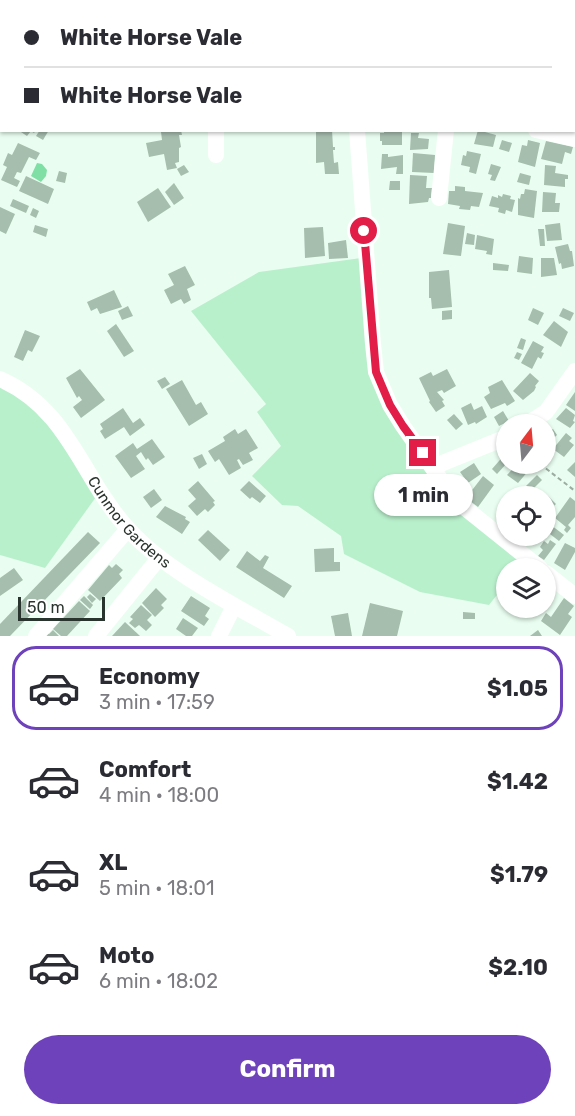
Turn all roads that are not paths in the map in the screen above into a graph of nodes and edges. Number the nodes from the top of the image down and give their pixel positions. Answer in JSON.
{"nodes":[{"id":1,"x":216,"y":132,"type":"edge"},
{"id":2,"x":357,"y":132,"type":"edge"},
{"id":3,"x":446,"y":132,"type":"edge"},
{"id":4,"x":545,"y":132,"type":"edge"},
{"id":5,"x":575,"y":139,"type":"edge"},
{"id":6,"x":216,"y":155,"type":"dead end"},
{"id":7,"x":439,"y":198,"type":"dead end"},
{"id":8,"x":575,"y":371,"type":"edge"},
{"id":9,"x":0,"y":379,"type":"edge"},
{"id":10,"x":543,"y":414,"type":"edge"},
{"id":11,"x":496,"y":441,"type":"edge"},
{"id":12,"x":433,"y":467,"type":"junction"},
{"id":13,"x":128,"y":529,"type":"junction"},
{"id":14,"x":159,"y":558,"type":"junction"},
{"id":15,"x":528,"y":558,"type":"edge"},
{"id":16,"x":556,"y":581,"type":"edge"},
{"id":17,"x":575,"y":596,"type":"edge"},
{"id":18,"x":234,"y":606,"type":"junction"},
{"id":19,"x":36,"y":636,"type":"edge"},
{"id":20,"x":96,"y":636,"type":"edge"},
{"id":21,"x":219,"y":636,"type":"edge"},
{"id":22,"x":288,"y":636,"type":"edge"}],
"edges":[{"from":1,"to":6,"type":"street"},
{"from":2,"to":12,"type":"street"},
{"from":3,"to":7,"type":"street"},
{"from":4,"to":5,"type":"street"},
{"from":8,"to":10,"type":"street"},
{"from":9,"to":13,"type":"street","name":"Cunmor Gardens"},
{"from":11,"to":12,"type":"street"},
{"from":12,"to":15,"type":"street"},
{"from":13,"to":14,"type":"street","name":"Cunmor Gardens"},
{"from":13,"to":19,"type":"street"},
{"from":14,"to":18,"type":"street","name":"Cunmor Gardens"},
{"from":14,"to":20,"type":"street"},
{"from":16,"to":17,"type":"street"},
{"from":18,"to":21,"type":"street"},
{"from":18,"to":22,"type":"street","name":"Cunmor Gardens"}]}
